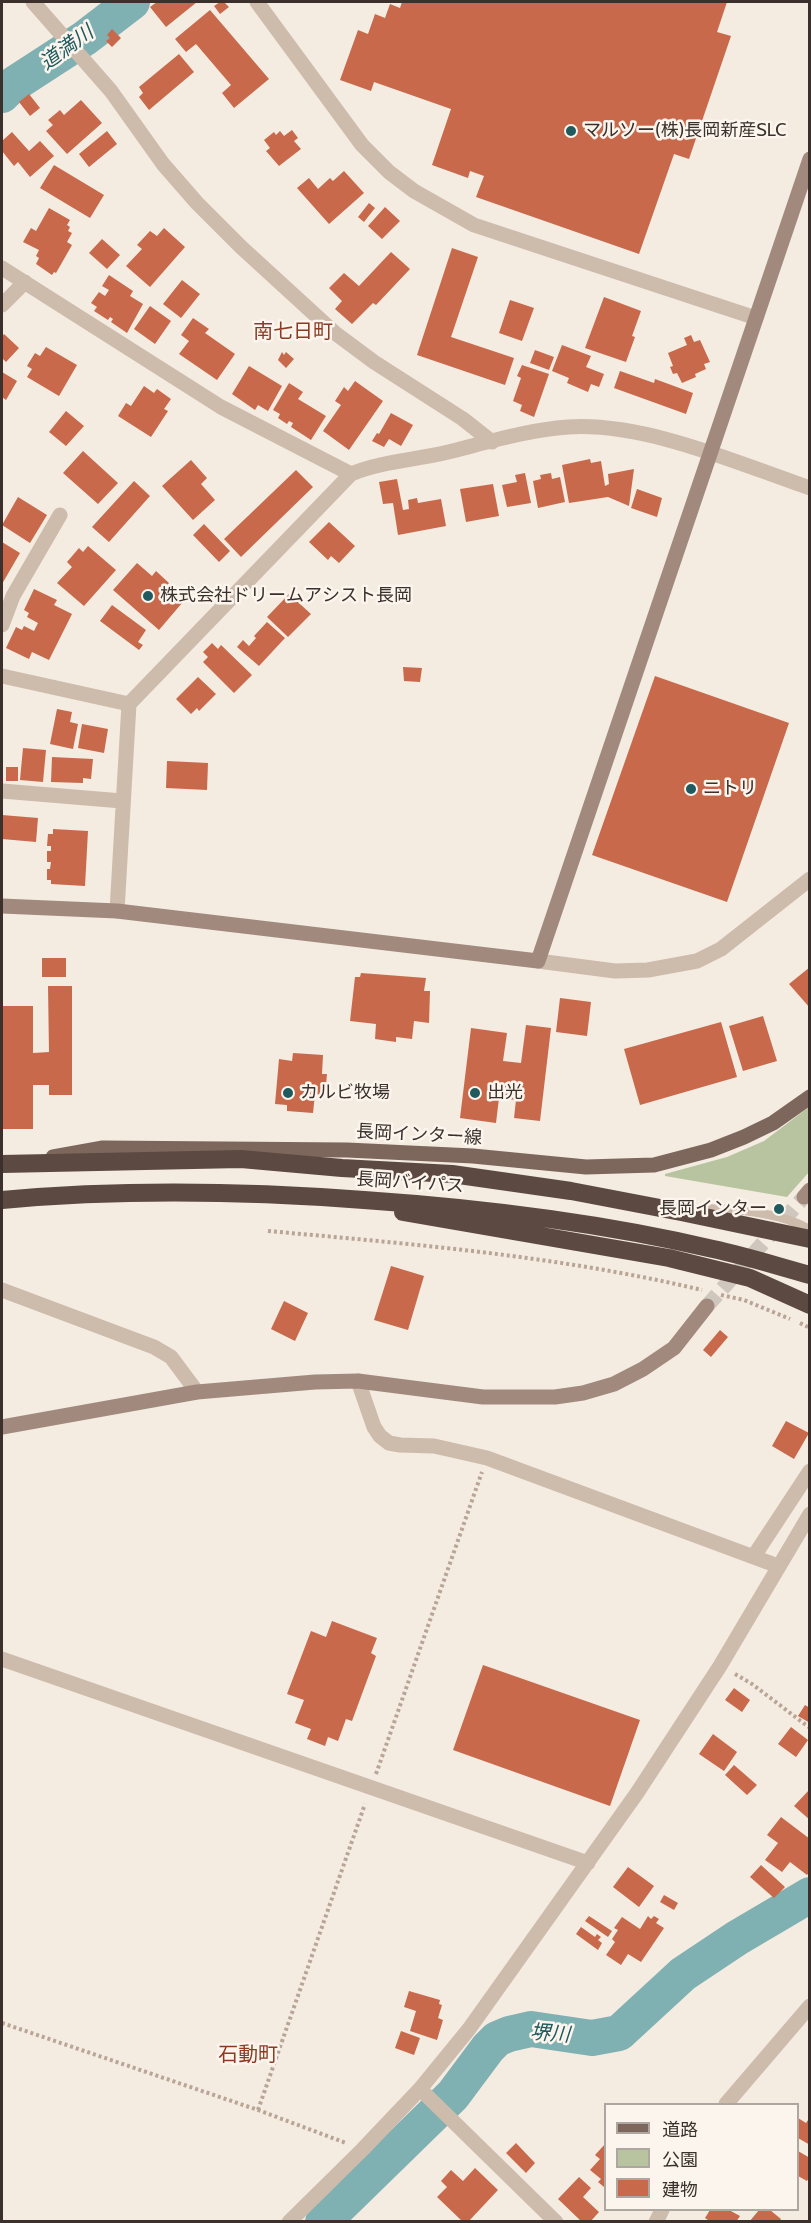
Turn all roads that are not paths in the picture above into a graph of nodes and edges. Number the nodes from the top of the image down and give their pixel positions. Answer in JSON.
{"nodes":[{"id":1,"x":33,"y":2,"type":"edge"},
{"id":2,"x":257,"y":2,"type":"edge"},
{"id":3,"x":809,"y":160,"type":"edge"},
{"id":4,"x":2,"y":268,"type":"edge"},
{"id":5,"x":24,"y":282,"type":"junction"},
{"id":6,"x":2,"y":305,"type":"edge"},
{"id":7,"x":756,"y":318,"type":"junction"},
{"id":8,"x":492,"y":442,"type":"junction"},
{"id":9,"x":711,"y":454,"type":"junction"},
{"id":10,"x":351,"y":474,"type":"junction"},
{"id":11,"x":810,"y":488,"type":"edge"},
{"id":12,"x":60,"y":515,"type":"dead end"},
{"id":13,"x":2,"y":625,"type":"edge"},
{"id":14,"x":2,"y":676,"type":"edge"},
{"id":15,"x":129,"y":704,"type":"junction"},
{"id":16,"x":2,"y":791,"type":"edge"},
{"id":17,"x":122,"y":801,"type":"junction"},
{"id":18,"x":810,"y":879,"type":"edge"},
{"id":19,"x":2,"y":906,"type":"edge"},
{"id":20,"x":117,"y":911,"type":"junction"},
{"id":21,"x":538,"y":961,"type":"junction"},
{"id":22,"x":810,"y":1097,"type":"edge"},
{"id":23,"x":7,"y":1164,"type":"edge"},
{"id":24,"x":333,"y":1198,"type":"junction"},
{"id":25,"x":2,"y":1200,"type":"edge"},
{"id":26,"x":681,"y":1212,"type":"junction"},
{"id":27,"x":810,"y":1230,"type":"edge"},
{"id":28,"x":810,"y":1239,"type":"edge"},
{"id":29,"x":810,"y":1275,"type":"edge"},
{"id":30,"x":2,"y":1290,"type":"edge"},
{"id":31,"x":710,"y":1300,"type":"tunnel mouth"},
{"id":32,"x":810,"y":1305,"type":"edge"},
{"id":33,"x":358,"y":1381,"type":"junction"},
{"id":34,"x":197,"y":1392,"type":"junction"},
{"id":35,"x":2,"y":1426,"type":"edge"},
{"id":36,"x":810,"y":1471,"type":"edge"},
{"id":37,"x":810,"y":1514,"type":"edge"},
{"id":38,"x":754,"y":1556,"type":"junction"},
{"id":39,"x":778,"y":1566,"type":"junction"},
{"id":40,"x":2,"y":1659,"type":"edge"},
{"id":41,"x":588,"y":1863,"type":"junction"},
{"id":42,"x":810,"y":2006,"type":"edge"},
{"id":43,"x":425,"y":2094,"type":"junction"},
{"id":44,"x":727,"y":2103,"type":"edge"},
{"id":45,"x":289,"y":2222,"type":"edge"},
{"id":46,"x":556,"y":2222,"type":"edge"}],
"edges":[{"from":1,"to":8,"type":"street"},
{"from":2,"to":7,"type":"street"},
{"from":3,"to":7,"type":"street"},
{"from":4,"to":5,"type":"street"},
{"from":5,"to":6,"type":"street"},
{"from":5,"to":10,"type":"street"},
{"from":7,"to":9,"type":"street"},
{"from":8,"to":9,"type":"street"},
{"from":8,"to":10,"type":"street"},
{"from":9,"to":11,"type":"street"},
{"from":9,"to":21,"type":"street"},
{"from":10,"to":15,"type":"street"},
{"from":12,"to":13,"type":"street"},
{"from":14,"to":15,"type":"street"},
{"from":15,"to":17,"type":"street"},
{"from":16,"to":17,"type":"street"},
{"from":17,"to":20,"type":"street"},
{"from":18,"to":21,"type":"street"},
{"from":19,"to":20,"type":"street"},
{"from":20,"to":21,"type":"street"},
{"from":22,"to":23,"type":"main road","name":"長岡インター線"},
{"from":23,"to":26,"type":"highway","name":"長岡バイパス"},
{"from":24,"to":25,"type":"highway","name":"長岡バイパス"},
{"from":24,"to":29,"type":"highway","name":"長岡バイパス"},
{"from":24,"to":32,"type":"highway"},
{"from":26,"to":27,"type":"lane"},
{"from":26,"to":28,"type":"highway","name":"長岡バイパス"},
{"from":30,"to":34,"type":"street"},
{"from":31,"to":33,"type":"street"},
{"from":33,"to":34,"type":"street"},
{"from":33,"to":38,"type":"street"},
{"from":34,"to":35,"type":"street"},
{"from":36,"to":38,"type":"street"},
{"from":37,"to":39,"type":"street"},
{"from":38,"to":39,"type":"street"},
{"from":39,"to":41,"type":"street"},
{"from":40,"to":41,"type":"street"},
{"from":41,"to":43,"type":"street"},
{"from":42,"to":44,"type":"street"},
{"from":43,"to":45,"type":"street"},
{"from":43,"to":46,"type":"street"}]}
